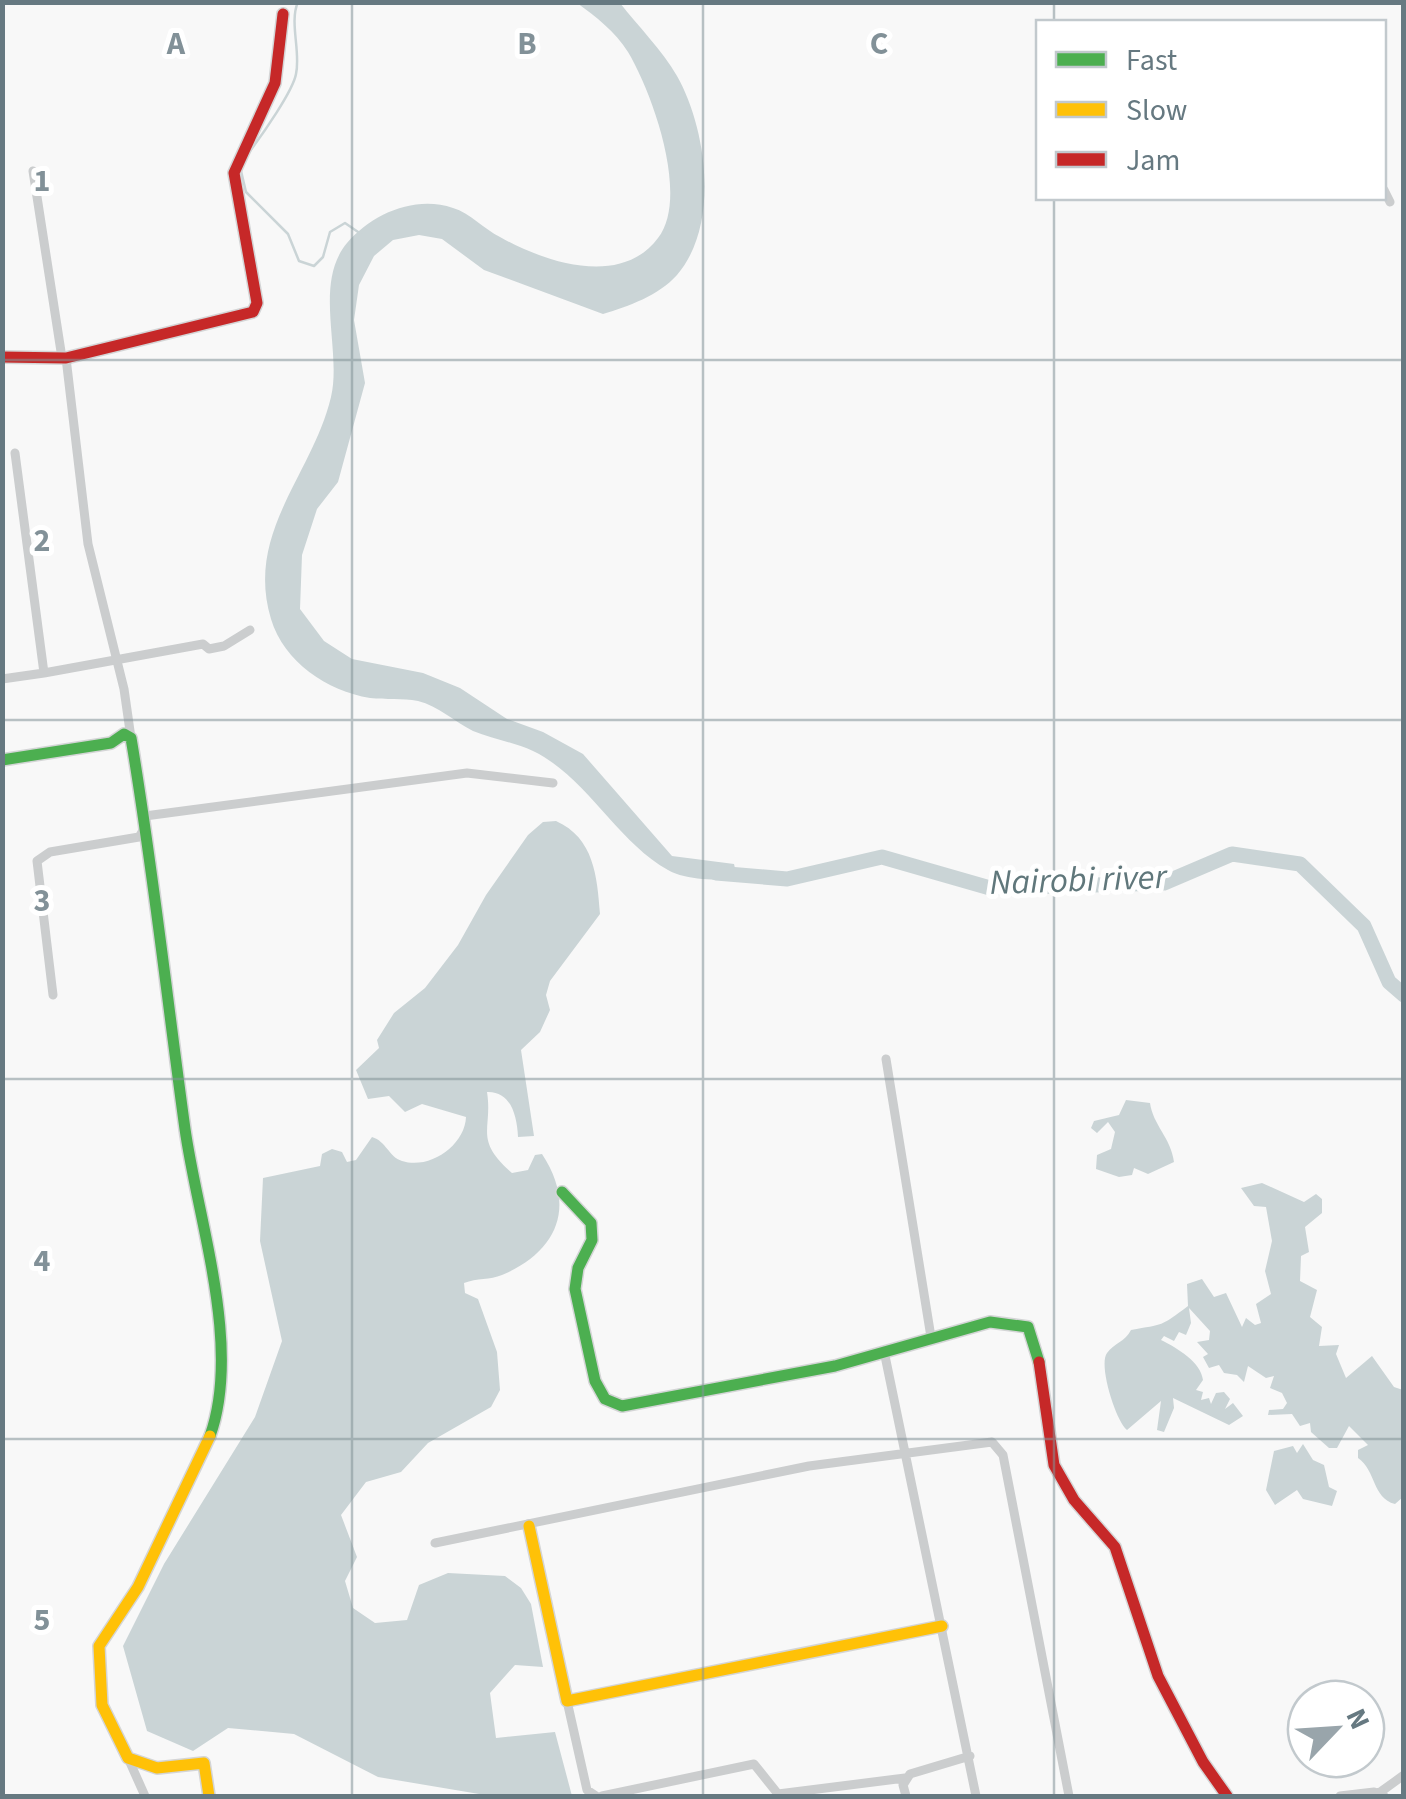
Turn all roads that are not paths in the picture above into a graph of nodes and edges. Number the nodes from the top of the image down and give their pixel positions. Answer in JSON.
{"nodes":[{"id":1,"x":283,"y":14,"type":"dead end"},
{"id":2,"x":33,"y":171,"type":"dead end"},
{"id":3,"x":1386,"y":194,"type":"edge"},
{"id":4,"x":1390,"y":202,"type":"dead end"},
{"id":5,"x":2,"y":357,"type":"edge"},
{"id":6,"x":64,"y":358,"type":"junction"},
{"id":7,"x":14,"y":454,"type":"dead end"},
{"id":8,"x":250,"y":630,"type":"dead end"},
{"id":9,"x":116,"y":662,"type":"junction"},
{"id":10,"x":44,"y":673,"type":"junction"},
{"id":11,"x":2,"y":679,"type":"edge"},
{"id":12,"x":130,"y":738,"type":"junction"},
{"id":13,"x":2,"y":760,"type":"edge"},
{"id":14,"x":553,"y":783,"type":"dead end"},
{"id":15,"x":145,"y":822,"type":"junction"},
{"id":16,"x":54,"y":996,"type":"dead end"},
{"id":17,"x":886,"y":1059,"type":"dead end"},
{"id":18,"x":562,"y":1192,"type":"dead end"},
{"id":19,"x":931,"y":1338,"type":"junction"},
{"id":20,"x":884,"y":1351,"type":"junction"},
{"id":21,"x":904,"y":1452,"type":"junction"},
{"id":22,"x":529,"y":1526,"type":"junction"},
{"id":23,"x":435,"y":1543,"type":"dead end"},
{"id":24,"x":942,"y":1626,"type":"junction"},
{"id":25,"x":567,"y":1700,"type":"junction"},
{"id":26,"x":970,"y":1756,"type":"junction"},
{"id":27,"x":128,"y":1758,"type":"junction"},
{"id":28,"x":1404,"y":1775,"type":"edge"},
{"id":29,"x":905,"y":1778,"type":"junction"},
{"id":30,"x":142,"y":1791,"type":"edge"},
{"id":31,"x":1382,"y":1795,"type":"edge"},
{"id":32,"x":209,"y":1796,"type":"edge"},
{"id":33,"x":599,"y":1796,"type":"edge"},
{"id":34,"x":906,"y":1796,"type":"edge"},
{"id":35,"x":976,"y":1796,"type":"edge"},
{"id":36,"x":1069,"y":1796,"type":"edge"},
{"id":37,"x":1227,"y":1796,"type":"edge"},
{"id":38,"x":1340,"y":1796,"type":"edge"}],
"edges":[{"from":1,"to":6,"type":"street"},
{"from":2,"to":6,"type":"street"},
{"from":3,"to":4,"type":"street"},
{"from":5,"to":6,"type":"street"},
{"from":6,"to":9,"type":"street"},
{"from":7,"to":10,"type":"street"},
{"from":8,"to":9,"type":"street"},
{"from":9,"to":10,"type":"street"},
{"from":9,"to":12,"type":"street"},
{"from":10,"to":11,"type":"street"},
{"from":12,"to":13,"type":"street"},
{"from":12,"to":15,"type":"street"},
{"from":14,"to":15,"type":"street"},
{"from":15,"to":16,"type":"street"},
{"from":15,"to":27,"type":"street"},
{"from":17,"to":19,"type":"street"},
{"from":18,"to":20,"type":"street"},
{"from":19,"to":20,"type":"street"},
{"from":19,"to":37,"type":"street"},
{"from":20,"to":21,"type":"street"},
{"from":21,"to":22,"type":"street"},
{"from":21,"to":24,"type":"street"},
{"from":21,"to":36,"type":"street"},
{"from":22,"to":23,"type":"street"},
{"from":22,"to":25,"type":"street"},
{"from":24,"to":25,"type":"street"},
{"from":24,"to":26,"type":"street"},
{"from":25,"to":33,"type":"street"},
{"from":26,"to":29,"type":"street"},
{"from":26,"to":35,"type":"street"},
{"from":27,"to":30,"type":"street"},
{"from":27,"to":32,"type":"street"},
{"from":28,"to":31,"type":"street"},
{"from":29,"to":33,"type":"street"},
{"from":29,"to":34,"type":"street"},
{"from":31,"to":38,"type":"street"}]}
